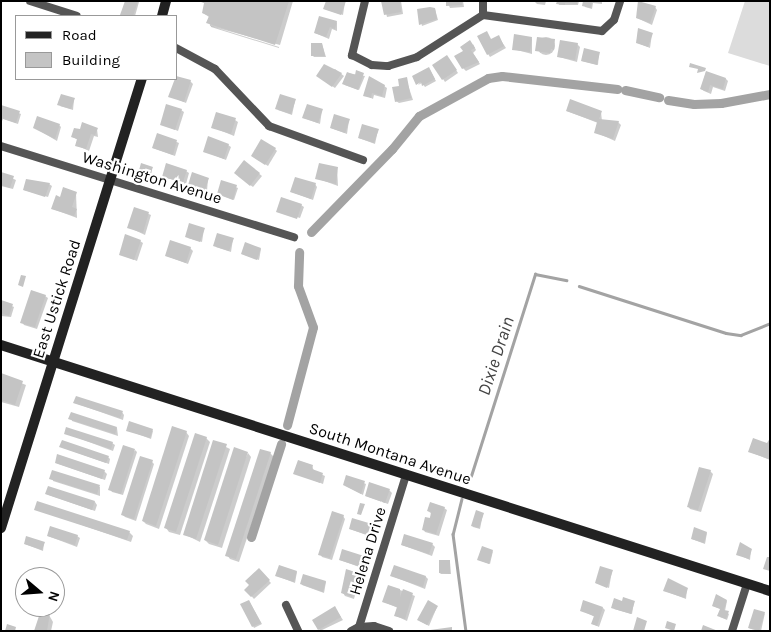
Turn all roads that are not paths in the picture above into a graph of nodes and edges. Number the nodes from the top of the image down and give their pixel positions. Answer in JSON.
{"nodes":[{"id":1,"x":30,"y":1,"type":"edge"},
{"id":2,"x":166,"y":1,"type":"edge"},
{"id":3,"x":365,"y":1,"type":"edge"},
{"id":4,"x":483,"y":1,"type":"edge"},
{"id":5,"x":620,"y":1,"type":"edge"},
{"id":6,"x":74,"y":15,"type":"edge"},
{"id":7,"x":162,"y":15,"type":"edge"},
{"id":8,"x":483,"y":15,"type":"junction"},
{"id":9,"x":178,"y":49,"type":"edge"},
{"id":10,"x":142,"y":80,"type":"edge"},
{"id":11,"x":1,"y":146,"type":"edge"},
{"id":12,"x":363,"y":160,"type":"dead end"},
{"id":13,"x":111,"y":180,"type":"junction"},
{"id":14,"x":294,"y":237,"type":"dead end"},
{"id":15,"x":1,"y":345,"type":"edge"},
{"id":16,"x":53,"y":361,"type":"junction"},
{"id":17,"x":406,"y":475,"type":"junction"},
{"id":18,"x":1,"y":528,"type":"edge"},
{"id":19,"x":747,"y":584,"type":"junction"},
{"id":20,"x":770,"y":591,"type":"edge"},
{"id":21,"x":286,"y":605,"type":"dead end"},
{"id":22,"x":355,"y":629,"type":"edge"},
{"id":23,"x":298,"y":631,"type":"edge"},
{"id":24,"x":389,"y":631,"type":"edge"},
{"id":25,"x":732,"y":631,"type":"edge"}],
"edges":[{"from":1,"to":6,"type":"street"},
{"from":2,"to":7,"type":"street"},
{"from":3,"to":8,"type":"street"},
{"from":4,"to":8,"type":"street"},
{"from":5,"to":8,"type":"street"},
{"from":9,"to":12,"type":"street"},
{"from":10,"to":13,"type":"street","name":"East Ustick Road"},
{"from":11,"to":13,"type":"street","name":"Washington Avenue"},
{"from":13,"to":14,"type":"street","name":"Washington Avenue"},
{"from":13,"to":16,"type":"street","name":"East Ustick Road"},
{"from":15,"to":16,"type":"street","name":"South Montana Avenue"},
{"from":16,"to":17,"type":"street","name":"South Montana Avenue"},
{"from":16,"to":18,"type":"street","name":"East Ustick Road"},
{"from":17,"to":19,"type":"street","name":"South Montana Avenue"},
{"from":17,"to":22,"type":"street","name":"Helena Drive"},
{"from":19,"to":20,"type":"street","name":"South Montana Avenue"},
{"from":19,"to":25,"type":"street"},
{"from":21,"to":23,"type":"street"},
{"from":22,"to":24,"type":"street"}]}
